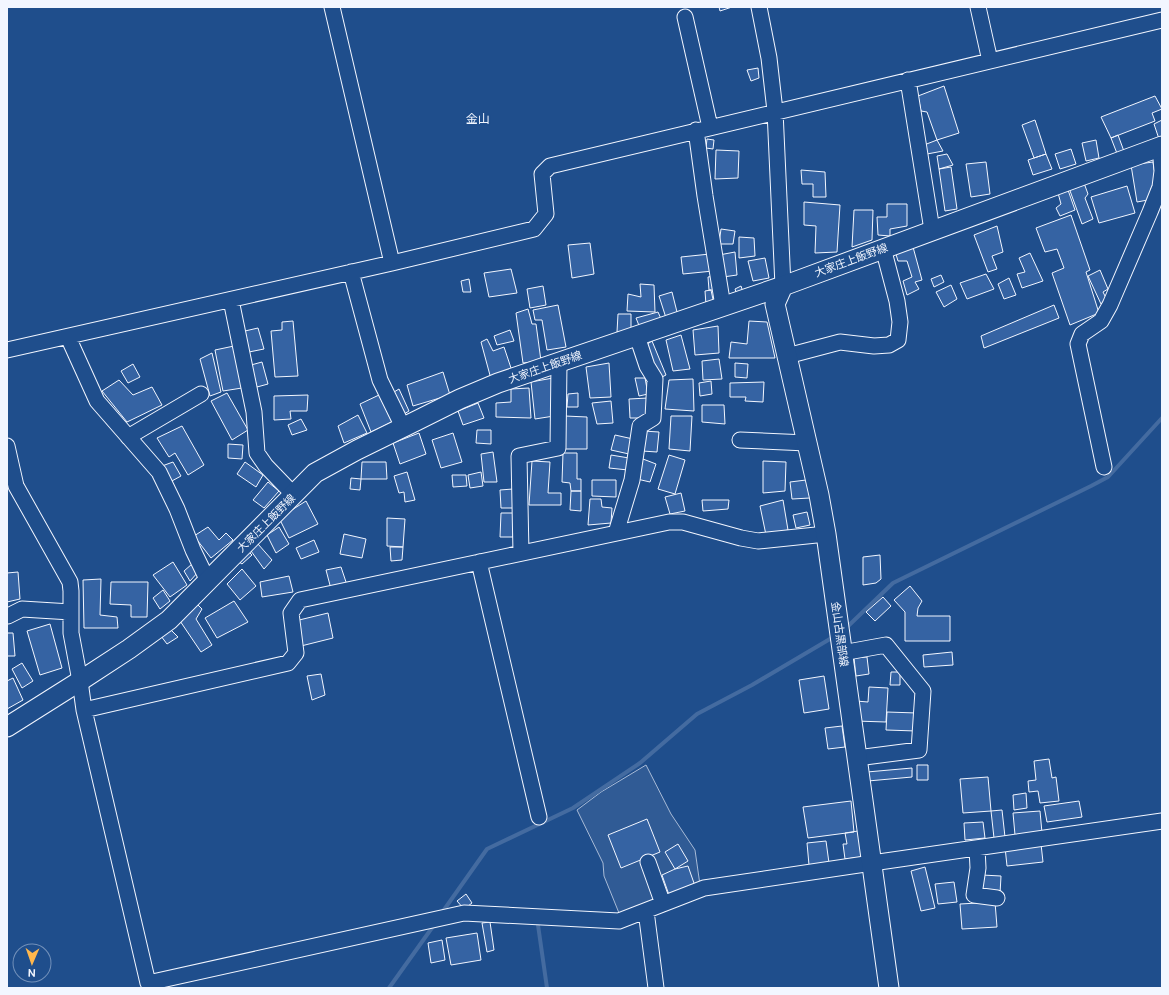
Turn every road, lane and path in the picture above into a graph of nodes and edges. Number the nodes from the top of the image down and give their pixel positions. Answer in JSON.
{"nodes":[{"id":1,"x":332,"y":7,"type":"edge"},
{"id":2,"x":759,"y":7,"type":"edge"},
{"id":3,"x":978,"y":7,"type":"edge"},
{"id":4,"x":686,"y":17,"type":"dead end"},
{"id":5,"x":1162,"y":20,"type":"edge"},
{"id":6,"x":990,"y":60,"type":"junction"},
{"id":7,"x":908,"y":80,"type":"junction"},
{"id":8,"x":775,"y":111,"type":"junction"},
{"id":9,"x":703,"y":129,"type":"junction"},
{"id":10,"x":1161,"y":146,"type":"edge"},
{"id":11,"x":932,"y":230,"type":"junction"},
{"id":12,"x":883,"y":248,"type":"junction"},
{"id":13,"x":392,"y":263,"type":"junction"},
{"id":14,"x":351,"y":272,"type":"junction"},
{"id":15,"x":783,"y":286,"type":"junction"},
{"id":16,"x":231,"y":300,"type":"junction"},
{"id":17,"x":724,"y":306,"type":"junction"},
{"id":18,"x":637,"y":336,"type":"junction"},
{"id":19,"x":68,"y":337,"type":"junction"},
{"id":20,"x":7,"y":350,"type":"edge"},
{"id":21,"x":788,"y":356,"type":"junction"},
{"id":22,"x":559,"y":363,"type":"junction"},
{"id":23,"x":201,"y":394,"type":"dead end"},
{"id":24,"x":403,"y":427,"type":"junction"},
{"id":25,"x":128,"y":437,"type":"junction"},
{"id":26,"x":740,"y":440,"type":"dead end"},
{"id":27,"x":807,"y":443,"type":"junction"},
{"id":28,"x":7,"y":446,"type":"edge"},
{"id":29,"x":1104,"y":467,"type":"dead end"},
{"id":30,"x":294,"y":495,"type":"junction"},
{"id":31,"x":616,"y":533,"type":"junction"},
{"id":32,"x":826,"y":534,"type":"junction"},
{"id":33,"x":521,"y":553,"type":"junction"},
{"id":34,"x":479,"y":562,"type":"junction"},
{"id":35,"x":208,"y":581,"type":"junction"},
{"id":36,"x":71,"y":612,"type":"junction"},
{"id":37,"x":8,"y":616,"type":"dead end"},
{"id":38,"x":842,"y":653,"type":"junction"},
{"id":39,"x":80,"y":681,"type":"junction"},
{"id":40,"x":84,"y":710,"type":"junction"},
{"id":41,"x":7,"y":727,"type":"edge"},
{"id":42,"x":857,"y":758,"type":"junction"},
{"id":43,"x":539,"y":817,"type":"dead end"},
{"id":44,"x":1162,"y":821,"type":"edge"},
{"id":45,"x":977,"y":848,"type":"junction"},
{"id":46,"x":648,"y":862,"type":"dead end"},
{"id":47,"x":872,"y":862,"type":"junction"},
{"id":48,"x":997,"y":898,"type":"dead end"},
{"id":49,"x":663,"y":904,"type":"junction"},
{"id":50,"x":646,"y":911,"type":"junction"},
{"id":51,"x":656,"y":988,"type":"edge"},
{"id":52,"x":889,"y":988,"type":"edge"}],
"edges":[{"from":1,"to":13,"type":"street"},
{"from":2,"to":8,"type":"street"},
{"from":3,"to":6,"type":"street"},
{"from":4,"to":9,"type":"street"},
{"from":5,"to":6,"type":"street"},
{"from":6,"to":7,"type":"street"},
{"from":7,"to":8,"type":"street"},
{"from":7,"to":11,"type":"street"},
{"from":8,"to":9,"type":"street"},
{"from":8,"to":15,"type":"street"},
{"from":9,"to":13,"type":"street"},
{"from":9,"to":17,"type":"street"},
{"from":10,"to":11,"type":"main road","name":"大家庄上飯野線"},
{"from":10,"to":29,"type":"street"},
{"from":11,"to":12,"type":"main road","name":"大家庄上飯野線"},
{"from":12,"to":15,"type":"main road","name":"大家庄上飯野線"},
{"from":12,"to":21,"type":"street"},
{"from":13,"to":14,"type":"street"},
{"from":14,"to":16,"type":"street"},
{"from":14,"to":24,"type":"street"},
{"from":15,"to":17,"type":"main road","name":"大家庄上飯野線"},
{"from":15,"to":21,"type":"main road","name":"金山古黒部線"},
{"from":16,"to":19,"type":"street"},
{"from":16,"to":30,"type":"street"},
{"from":17,"to":18,"type":"main road","name":"大家庄上飯野線"},
{"from":18,"to":22,"type":"main road","name":"大家庄上飯野線"},
{"from":18,"to":31,"type":"street"},
{"from":19,"to":20,"type":"street"},
{"from":19,"to":25,"type":"street"},
{"from":21,"to":27,"type":"main road","name":"金山古黒部線"},
{"from":22,"to":24,"type":"main road","name":"大家庄上飯野線"},
{"from":22,"to":33,"type":"street"},
{"from":23,"to":25,"type":"street"},
{"from":24,"to":30,"type":"main road","name":"大家庄上飯野線"},
{"from":25,"to":35,"type":"street"},
{"from":26,"to":27,"type":"street"},
{"from":27,"to":32,"type":"main road","name":"金山古黒部線"},
{"from":28,"to":36,"type":"street"},
{"from":30,"to":35,"type":"main road","name":"大家庄上飯野線"},
{"from":31,"to":32,"type":"street"},
{"from":31,"to":33,"type":"street"},
{"from":32,"to":38,"type":"main road","name":"金山古黒部線"},
{"from":33,"to":34,"type":"street"},
{"from":34,"to":40,"type":"street"},
{"from":34,"to":43,"type":"street"},
{"from":35,"to":39,"type":"main road","name":"大家庄上飯野線"},
{"from":36,"to":37,"type":"street"},
{"from":36,"to":39,"type":"street"},
{"from":38,"to":42,"type":"main road","name":"金山古黒部線"},
{"from":38,"to":42,"type":"street"},
{"from":39,"to":40,"type":"street"},
{"from":39,"to":41,"type":"main road","name":"大家庄上飯野線"},
{"from":40,"to":50,"type":"street"},
{"from":42,"to":47,"type":"main road","name":"金山古黒部線"},
{"from":44,"to":45,"type":"street"},
{"from":45,"to":47,"type":"street"},
{"from":45,"to":48,"type":"street"},
{"from":46,"to":49,"type":"street"},
{"from":47,"to":49,"type":"street"},
{"from":47,"to":52,"type":"main road","name":"金山古黒部線"},
{"from":49,"to":50,"type":"street"},
{"from":50,"to":51,"type":"street"}]}
